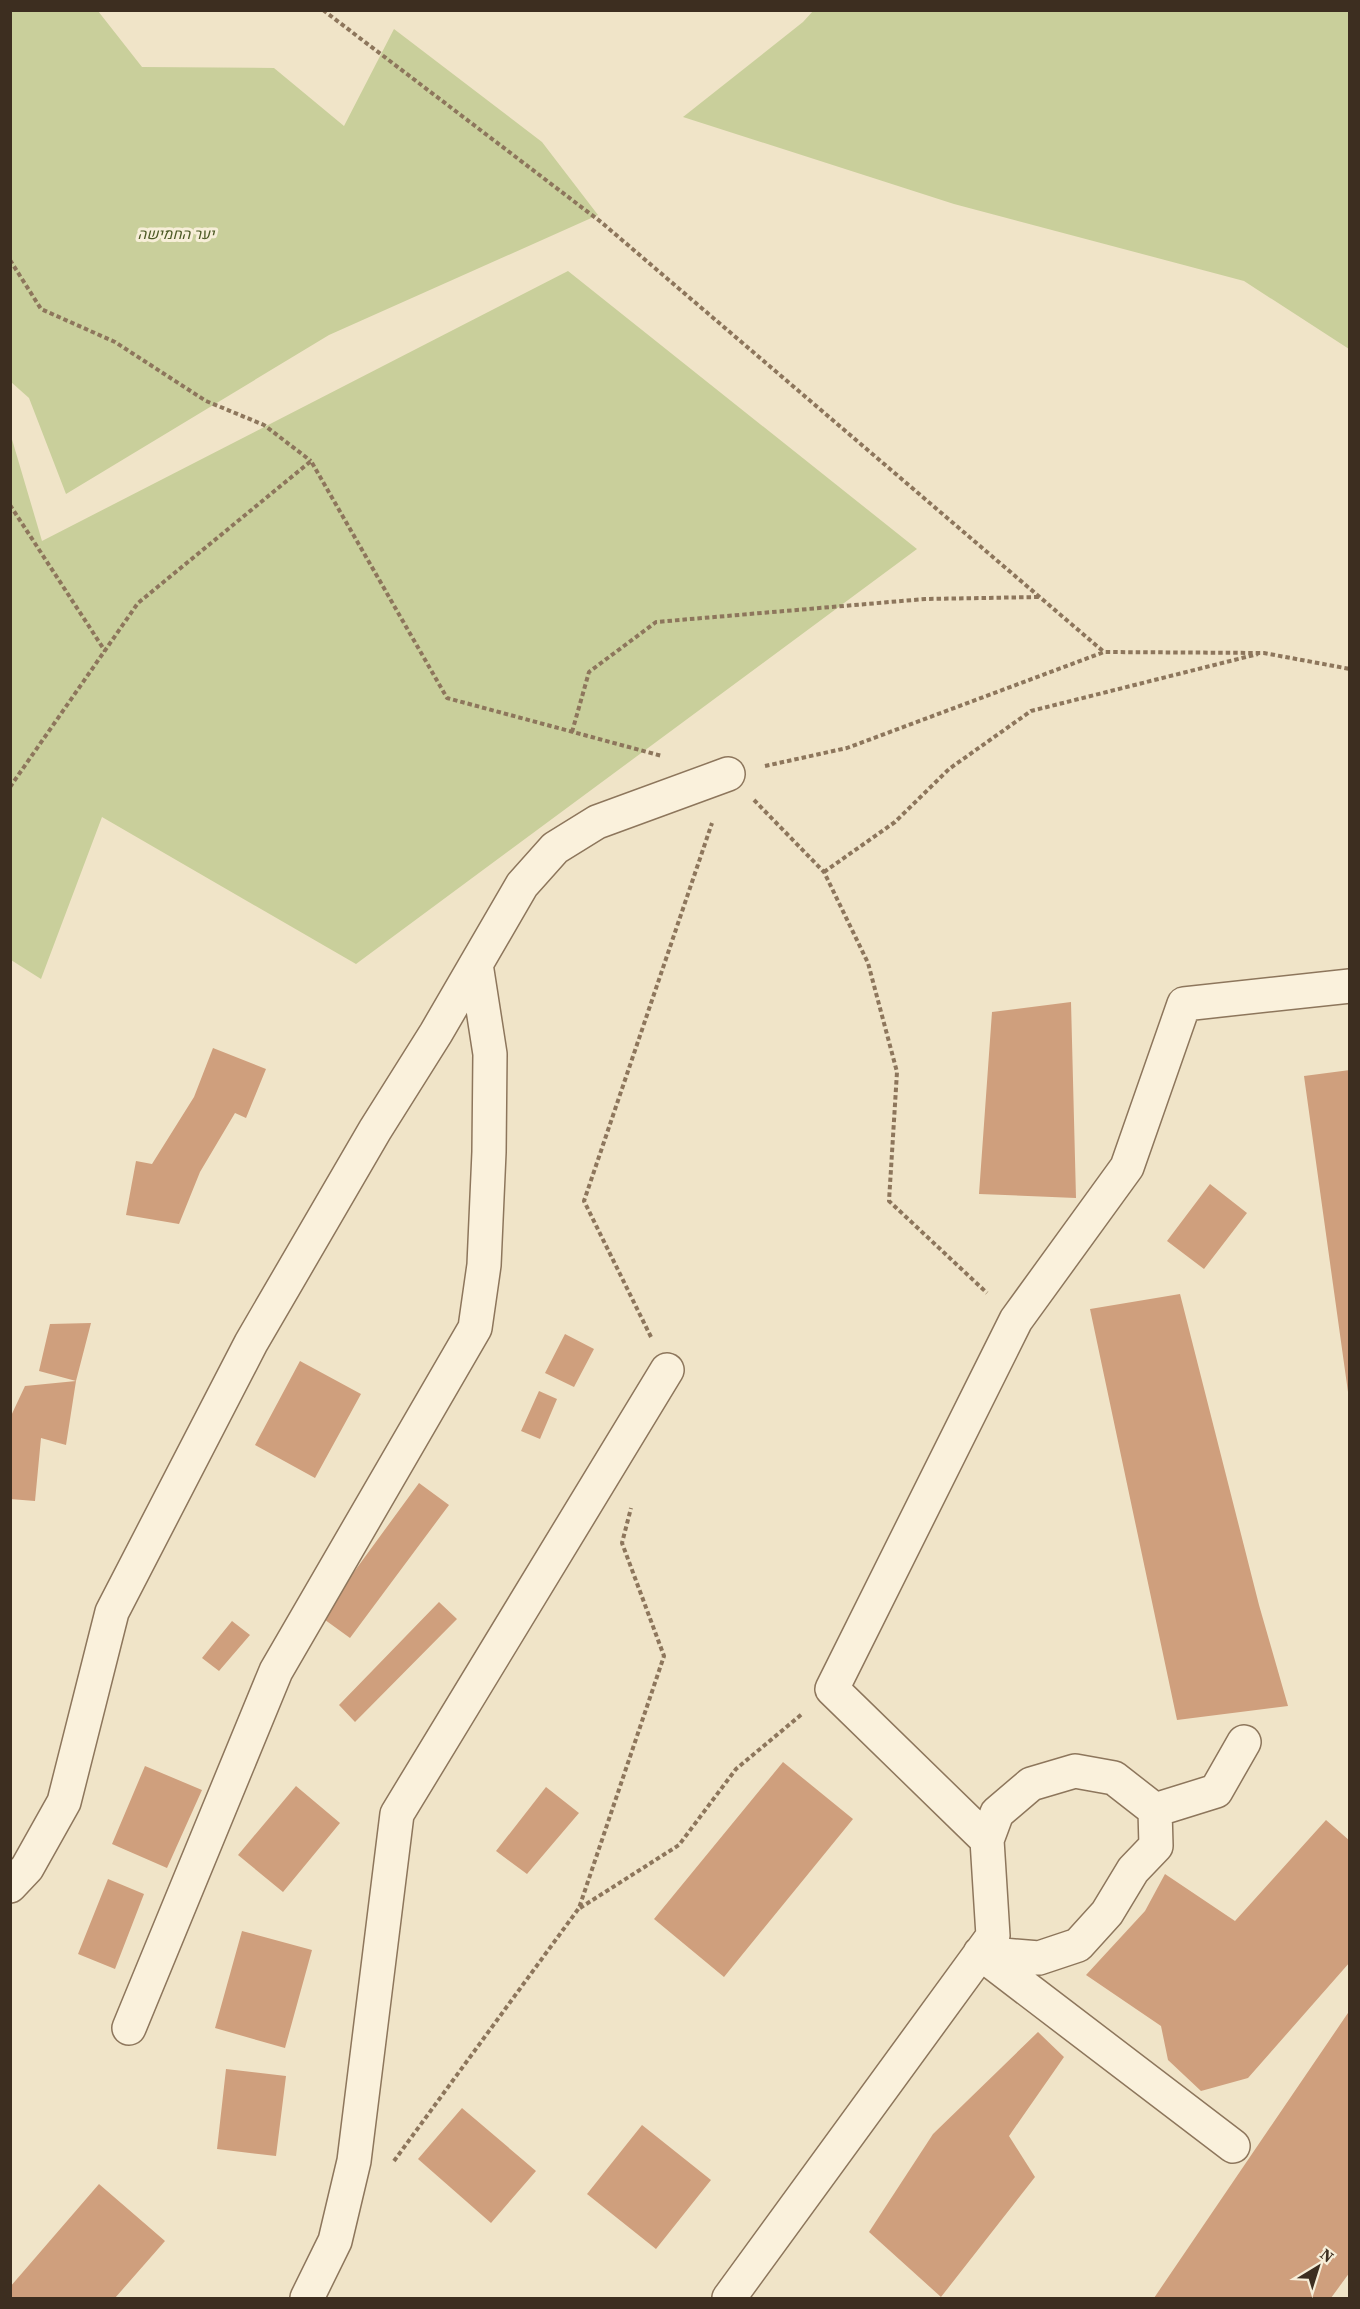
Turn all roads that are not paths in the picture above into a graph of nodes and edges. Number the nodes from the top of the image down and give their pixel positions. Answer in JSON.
{"nodes":[{"id":1,"x":728,"y":774,"type":"road end"},
{"id":2,"x":476,"y":964,"type":"junction"},
{"id":3,"x":1350,"y":986,"type":"edge"},
{"id":4,"x":667,"y":1370,"type":"road end"},
{"id":5,"x":1244,"y":1742,"type":"dead end"},
{"id":6,"x":1155,"y":1810,"type":"junction"},
{"id":7,"x":987,"y":1840,"type":"junction"},
{"id":8,"x":10,"y":1886,"type":"edge"},
{"id":9,"x":980,"y":1953,"type":"junction"},
{"id":10,"x":129,"y":2028,"type":"dead end"},
{"id":11,"x":1233,"y":2146,"type":"dead end"},
{"id":12,"x":307,"y":2298,"type":"edge"},
{"id":13,"x":729,"y":2298,"type":"edge"}],
"edges":[{"from":1,"to":2,"type":"street"},
{"from":2,"to":8,"type":"street"},
{"from":2,"to":10,"type":"street"},
{"from":3,"to":7,"type":"street"},
{"from":4,"to":12,"type":"street"},
{"from":5,"to":6,"type":"street"},
{"from":6,"to":7,"type":"street"},
{"from":6,"to":9,"type":"street"},
{"from":7,"to":9,"type":"street"},
{"from":9,"to":11,"type":"street"},
{"from":9,"to":13,"type":"street"}]}
